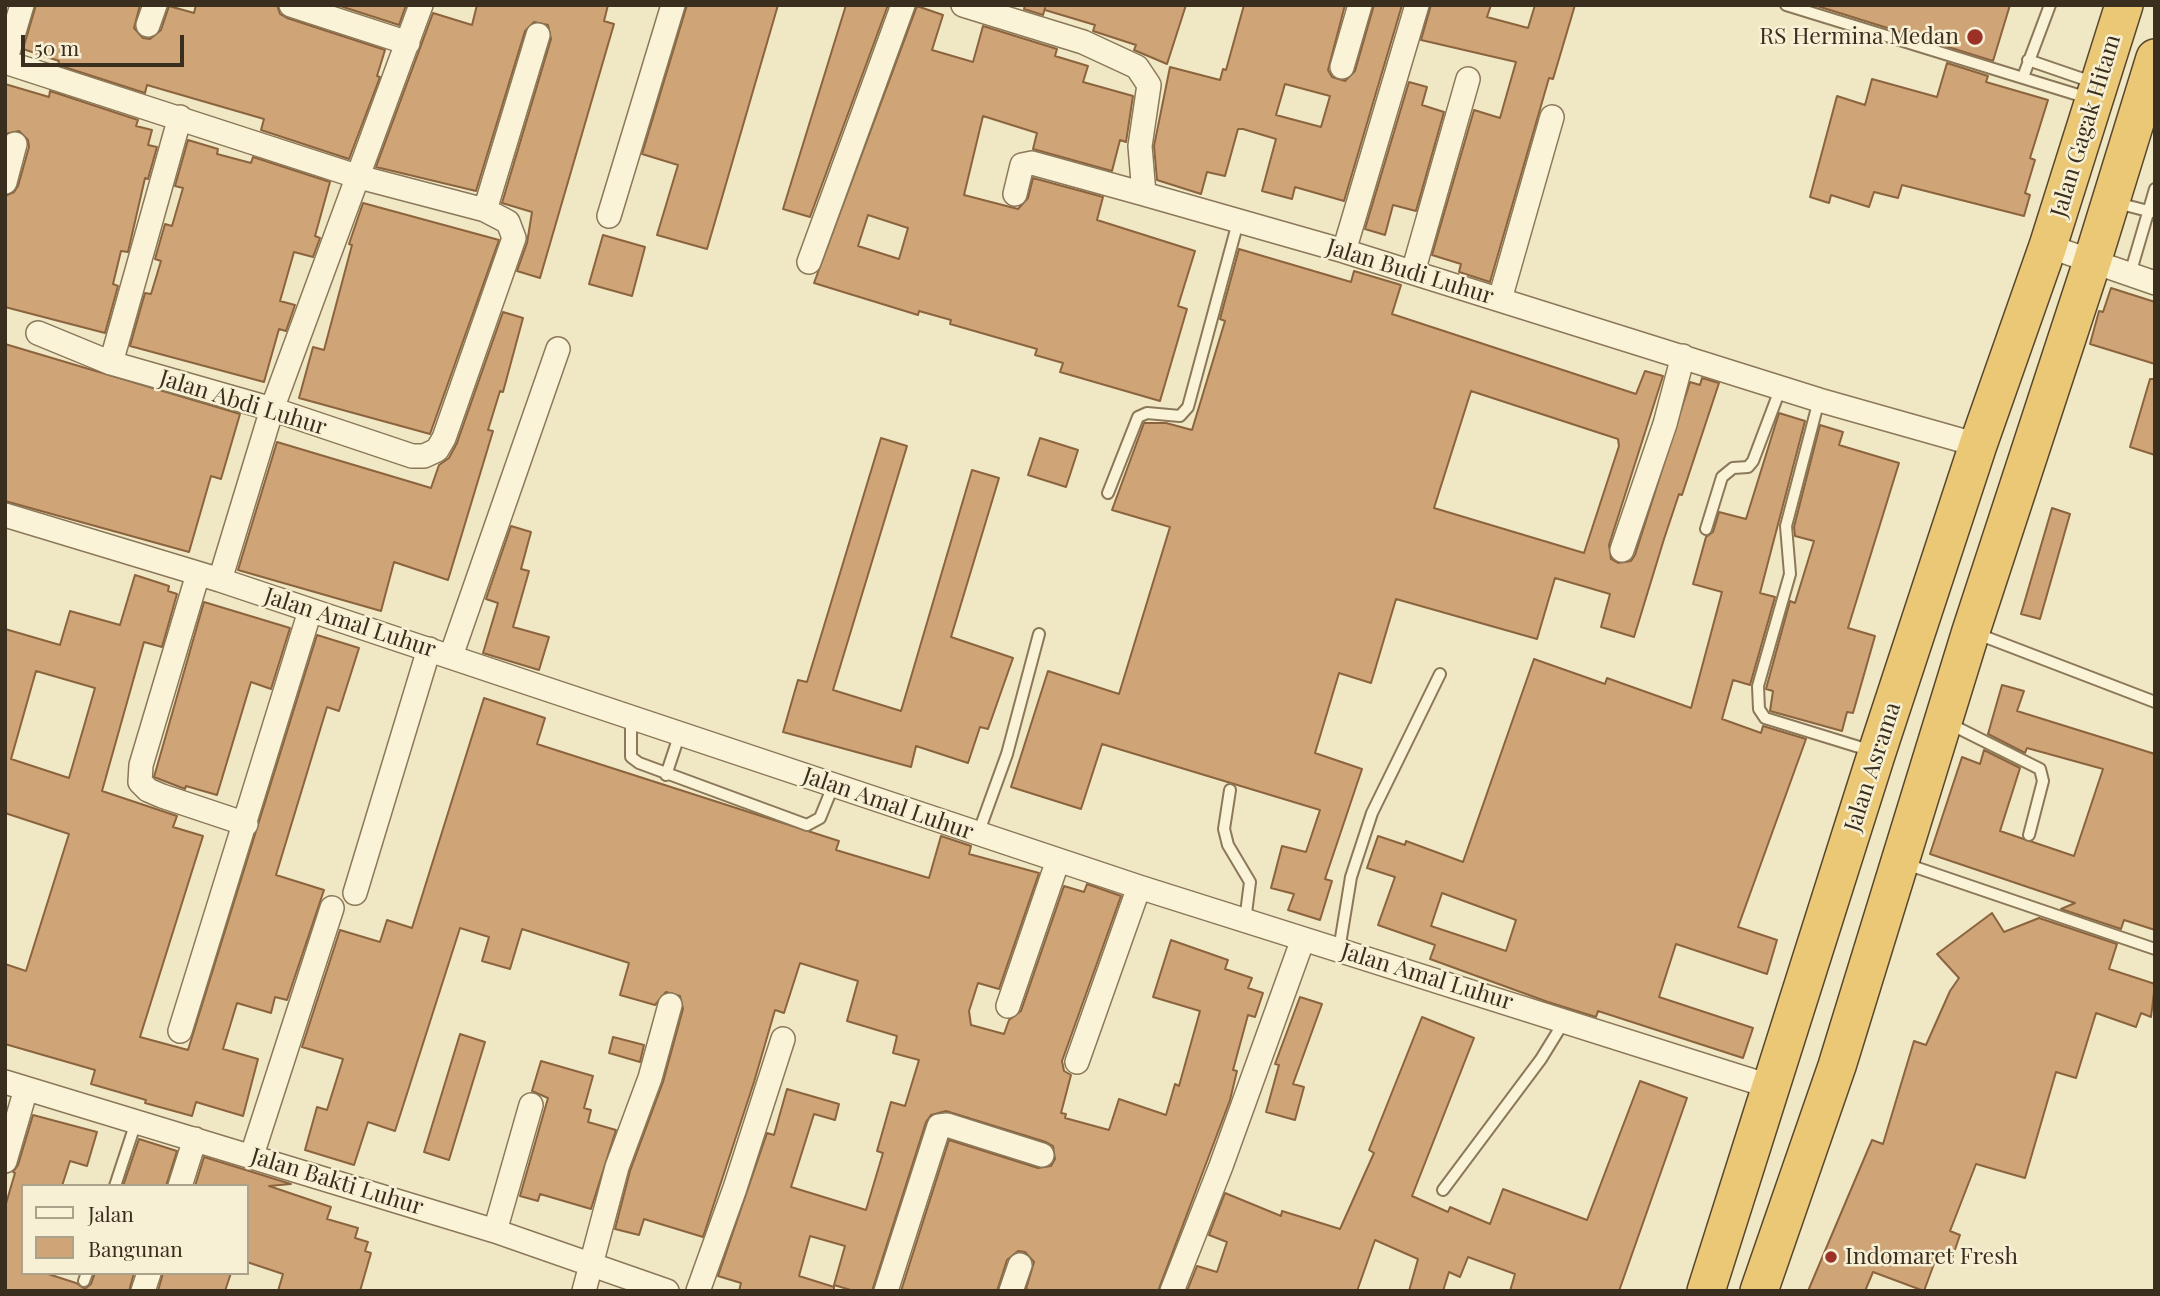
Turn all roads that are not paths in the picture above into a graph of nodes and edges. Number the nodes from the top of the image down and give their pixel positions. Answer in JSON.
{"nodes":[{"id":1,"x":22,"y":5,"type":"edge"},
{"id":2,"x":291,"y":5,"type":"edge"},
{"id":3,"x":421,"y":5,"type":"edge"},
{"id":4,"x":673,"y":5,"type":"edge"},
{"id":5,"x":902,"y":5,"type":"edge"},
{"id":6,"x":1360,"y":5,"type":"edge"},
{"id":7,"x":1417,"y":5,"type":"edge"},
{"id":8,"x":1786,"y":5,"type":"edge"},
{"id":9,"x":2050,"y":5,"type":"edge"},
{"id":10,"x":2124,"y":5,"type":"edge"},
{"id":11,"x":970,"y":6,"type":"edge"},
{"id":12,"x":538,"y":35,"type":"dead end"},
{"id":13,"x":408,"y":43,"type":"junction"},
{"id":14,"x":2155,"y":58,"type":"edge"},
{"id":15,"x":2028,"y":60,"type":"junction"},
{"id":16,"x":5,"y":62,"type":"edge"},
{"id":17,"x":1342,"y":66,"type":"dead end"},
{"id":18,"x":2023,"y":77,"type":"junction"},
{"id":19,"x":1468,"y":79,"type":"dead end"},
{"id":20,"x":2096,"y":92,"type":"junction"},
{"id":21,"x":180,"y":117,"type":"junction"},
{"id":22,"x":1552,"y":117,"type":"dead end"},
{"id":23,"x":15,"y":144,"type":"dead end"},
{"id":24,"x":359,"y":177,"type":"junction"},
{"id":25,"x":5,"y":182,"type":"edge"},
{"id":26,"x":2155,"y":189,"type":"edge"},
{"id":27,"x":1015,"y":194,"type":"dead end"},
{"id":28,"x":1144,"y":194,"type":"junction"},
{"id":29,"x":2111,"y":201,"type":"junction"},
{"id":30,"x":485,"y":210,"type":"junction"},
{"id":31,"x":2151,"y":212,"type":"edge"},
{"id":32,"x":609,"y":216,"type":"dead end"},
{"id":33,"x":1238,"y":222,"type":"junction"},
{"id":34,"x":2048,"y":246,"type":"junction"},
{"id":35,"x":1344,"y":251,"type":"junction"},
{"id":36,"x":809,"y":262,"type":"dead end"},
{"id":37,"x":2092,"y":262,"type":"junction"},
{"id":38,"x":1413,"y":272,"type":"junction"},
{"id":39,"x":2130,"y":274,"type":"junction"},
{"id":40,"x":2155,"y":283,"type":"edge"},
{"id":41,"x":1500,"y":299,"type":"junction"},
{"id":42,"x":38,"y":333,"type":"dead end"},
{"id":43,"x":558,"y":349,"type":"dead end"},
{"id":44,"x":1683,"y":356,"type":"junction"},
{"id":45,"x":111,"y":363,"type":"junction"},
{"id":46,"x":1781,"y":387,"type":"junction"},
{"id":47,"x":1819,"y":400,"type":"junction"},
{"id":48,"x":271,"y":409,"type":"junction"},
{"id":49,"x":1978,"y":445,"type":"junction"},
{"id":50,"x":1108,"y":493,"type":"dead end"},
{"id":51,"x":5,"y":515,"type":"edge"},
{"id":52,"x":1706,"y":530,"type":"dead end"},
{"id":53,"x":1622,"y":550,"type":"dead end"},
{"id":54,"x":209,"y":577,"type":"junction"},
{"id":55,"x":310,"y":611,"type":"junction"},
{"id":56,"x":1971,"y":631,"type":"junction"},
{"id":57,"x":1039,"y":634,"type":"dead end"},
{"id":58,"x":440,"y":653,"type":"junction"},
{"id":59,"x":1440,"y":674,"type":"dead end"},
{"id":60,"x":2155,"y":702,"type":"edge"},
{"id":61,"x":631,"y":717,"type":"junction"},
{"id":62,"x":1945,"y":722,"type":"junction"},
{"id":63,"x":680,"y":733,"type":"junction"},
{"id":64,"x":1878,"y":752,"type":"junction"},
{"id":65,"x":666,"y":775,"type":"junction"},
{"id":66,"x":833,"y":786,"type":"junction"},
{"id":67,"x":1230,"y":790,"type":"dead end"},
{"id":68,"x":246,"y":824,"type":"junction"},
{"id":69,"x":978,"y":834,"type":"junction"},
{"id":70,"x":2029,"y":835,"type":"dead end"},
{"id":71,"x":1058,"y":860,"type":"junction"},
{"id":72,"x":1900,"y":862,"type":"junction"},
{"id":73,"x":1139,"y":887,"type":"junction"},
{"id":74,"x":355,"y":892,"type":"dead end"},
{"id":75,"x":332,"y":908,"type":"dead end"},
{"id":76,"x":1245,"y":921,"type":"junction"},
{"id":77,"x":1303,"y":939,"type":"junction"},
{"id":78,"x":2155,"y":949,"type":"edge"},
{"id":79,"x":1339,"y":950,"type":"junction"},
{"id":80,"x":670,"y":1005,"type":"dead end"},
{"id":81,"x":1008,"y":1006,"type":"dead end"},
{"id":82,"x":1565,"y":1020,"type":"junction"},
{"id":83,"x":180,"y":1031,"type":"dead end"},
{"id":84,"x":783,"y":1038,"type":"dead end"},
{"id":85,"x":1077,"y":1062,"type":"dead end"},
{"id":86,"x":16,"y":1085,"type":"edge"},
{"id":87,"x":1772,"y":1087,"type":"junction"},
{"id":88,"x":531,"y":1105,"type":"dead end"},
{"id":89,"x":136,"y":1122,"type":"junction"},
{"id":90,"x":195,"y":1139,"type":"junction"},
{"id":91,"x":1042,"y":1154,"type":"dead end"},
{"id":92,"x":252,"y":1155,"type":"junction"},
{"id":93,"x":5,"y":1161,"type":"edge"},
{"id":94,"x":116,"y":1184,"type":"edge"},
{"id":95,"x":181,"y":1184,"type":"edge"},
{"id":96,"x":1443,"y":1189,"type":"dead end"},
{"id":97,"x":495,"y":1231,"type":"junction"},
{"id":98,"x":1020,"y":1265,"type":"dead end"},
{"id":99,"x":591,"y":1266,"type":"junction"},
{"id":100,"x":584,"y":1291,"type":"edge"},
{"id":101,"x":667,"y":1291,"type":"edge"},
{"id":102,"x":698,"y":1291,"type":"edge"},
{"id":103,"x":886,"y":1291,"type":"edge"},
{"id":104,"x":1011,"y":1291,"type":"edge"},
{"id":105,"x":1172,"y":1291,"type":"edge"},
{"id":106,"x":1706,"y":1291,"type":"edge"},
{"id":107,"x":1759,"y":1291,"type":"edge"}],
"edges":[{"from":1,"to":16,"type":"street"},
{"from":2,"to":13,"type":"street"},
{"from":3,"to":13,"type":"street"},
{"from":4,"to":32,"type":"street"},
{"from":5,"to":36,"type":"street"},
{"from":6,"to":17,"type":"street"},
{"from":7,"to":35,"type":"street"},
{"from":8,"to":18,"type":"lane"},
{"from":9,"to":15,"type":"lane"},
{"from":10,"to":20,"type":"highway","name":"Jalan Gagak Hitam"},
{"from":11,"to":28,"type":"street"},
{"from":12,"to":30,"type":"street"},
{"from":13,"to":24,"type":"street"},
{"from":14,"to":29,"type":"highway","name":"Jalan Gagak Hitam"},
{"from":15,"to":18,"type":"lane"},
{"from":15,"to":20,"type":"lane"},
{"from":16,"to":21,"type":"street"},
{"from":18,"to":20,"type":"lane"},
{"from":19,"to":38,"type":"street"},
{"from":20,"to":34,"type":"highway","name":"Jalan Gagak Hitam"},
{"from":21,"to":24,"type":"street"},
{"from":21,"to":45,"type":"street"},
{"from":22,"to":41,"type":"street"},
{"from":23,"to":25,"type":"street"},
{"from":24,"to":30,"type":"street"},
{"from":24,"to":48,"type":"street"},
{"from":26,"to":31,"type":"lane"},
{"from":27,"to":28,"type":"street","name":"Jalan Budi Luhur"},
{"from":28,"to":33,"type":"street","name":"Jalan Budi Luhur"},
{"from":29,"to":31,"type":"lane"},
{"from":29,"to":37,"type":"highway","name":"Jalan Gagak Hitam"},
{"from":30,"to":48,"type":"street","name":"Jalan Abdi Luhur"},
{"from":31,"to":39,"type":"lane"},
{"from":33,"to":35,"type":"street","name":"Jalan Budi Luhur"},
{"from":33,"to":50,"type":"lane"},
{"from":34,"to":37,"type":"street"},
{"from":34,"to":49,"type":"highway","name":"Jalan Asrama"},
{"from":35,"to":38,"type":"street","name":"Jalan Budi Luhur"},
{"from":37,"to":39,"type":"street"},
{"from":37,"to":56,"type":"highway"},
{"from":38,"to":41,"type":"street","name":"Jalan Budi Luhur"},
{"from":39,"to":40,"type":"street"},
{"from":41,"to":44,"type":"street","name":"Jalan Budi Luhur"},
{"from":42,"to":45,"type":"street","name":"Jalan Abdi Luhur"},
{"from":43,"to":58,"type":"street"},
{"from":44,"to":46,"type":"street","name":"Jalan Budi Luhur"},
{"from":44,"to":53,"type":"street"},
{"from":45,"to":48,"type":"street","name":"Jalan Abdi Luhur"},
{"from":46,"to":47,"type":"street","name":"Jalan Budi Luhur"},
{"from":46,"to":52,"type":"lane"},
{"from":47,"to":49,"type":"street","name":"Jalan Budi Luhur"},
{"from":47,"to":64,"type":"lane"},
{"from":48,"to":54,"type":"street"},
{"from":49,"to":64,"type":"highway","name":"Jalan Asrama"},
{"from":51,"to":54,"type":"street","name":"Jalan Amal Luhur"},
{"from":54,"to":55,"type":"street","name":"Jalan Amal Luhur"},
{"from":54,"to":68,"type":"street"},
{"from":55,"to":58,"type":"street","name":"Jalan Amal Luhur"},
{"from":55,"to":68,"type":"street"},
{"from":56,"to":60,"type":"lane"},
{"from":56,"to":62,"type":"highway"},
{"from":57,"to":69,"type":"lane"},
{"from":58,"to":61,"type":"street","name":"Jalan Amal Luhur"},
{"from":58,"to":74,"type":"street"},
{"from":59,"to":79,"type":"lane"},
{"from":61,"to":63,"type":"street","name":"Jalan Amal Luhur"},
{"from":61,"to":65,"type":"lane"},
{"from":62,"to":70,"type":"lane"},
{"from":62,"to":72,"type":"highway"},
{"from":63,"to":65,"type":"lane"},
{"from":63,"to":66,"type":"street","name":"Jalan Amal Luhur"},
{"from":64,"to":87,"type":"highway","name":"Jalan Asrama"},
{"from":65,"to":66,"type":"lane"},
{"from":66,"to":69,"type":"street","name":"Jalan Amal Luhur"},
{"from":67,"to":76,"type":"lane"},
{"from":68,"to":83,"type":"street"},
{"from":69,"to":71,"type":"street","name":"Jalan Amal Luhur"},
{"from":71,"to":73,"type":"street","name":"Jalan Amal Luhur"},
{"from":71,"to":81,"type":"street"},
{"from":72,"to":78,"type":"lane"},
{"from":72,"to":107,"type":"highway"},
{"from":73,"to":76,"type":"street","name":"Jalan Amal Luhur"},
{"from":73,"to":85,"type":"street"},
{"from":75,"to":92,"type":"street"},
{"from":76,"to":77,"type":"street","name":"Jalan Amal Luhur"},
{"from":77,"to":79,"type":"street","name":"Jalan Amal Luhur"},
{"from":77,"to":105,"type":"street"},
{"from":79,"to":82,"type":"street","name":"Jalan Amal Luhur"},
{"from":80,"to":99,"type":"street"},
{"from":82,"to":87,"type":"street","name":"Jalan Amal Luhur"},
{"from":82,"to":96,"type":"lane"},
{"from":84,"to":102,"type":"street"},
{"from":86,"to":89,"type":"street","name":"Jalan Bakti Luhur"},
{"from":86,"to":93,"type":"street"},
{"from":87,"to":106,"type":"highway","name":"Jalan Asrama"},
{"from":88,"to":97,"type":"street"},
{"from":89,"to":90,"type":"street","name":"Jalan Bakti Luhur"},
{"from":89,"to":94,"type":"lane"},
{"from":90,"to":92,"type":"street","name":"Jalan Bakti Luhur"},
{"from":90,"to":95,"type":"street"},
{"from":91,"to":103,"type":"street"},
{"from":92,"to":97,"type":"street","name":"Jalan Bakti Luhur"},
{"from":97,"to":99,"type":"street","name":"Jalan Bakti Luhur"},
{"from":98,"to":104,"type":"street"},
{"from":99,"to":100,"type":"street"},
{"from":99,"to":101,"type":"street","name":"Jalan Bakti Luhur"}]}
